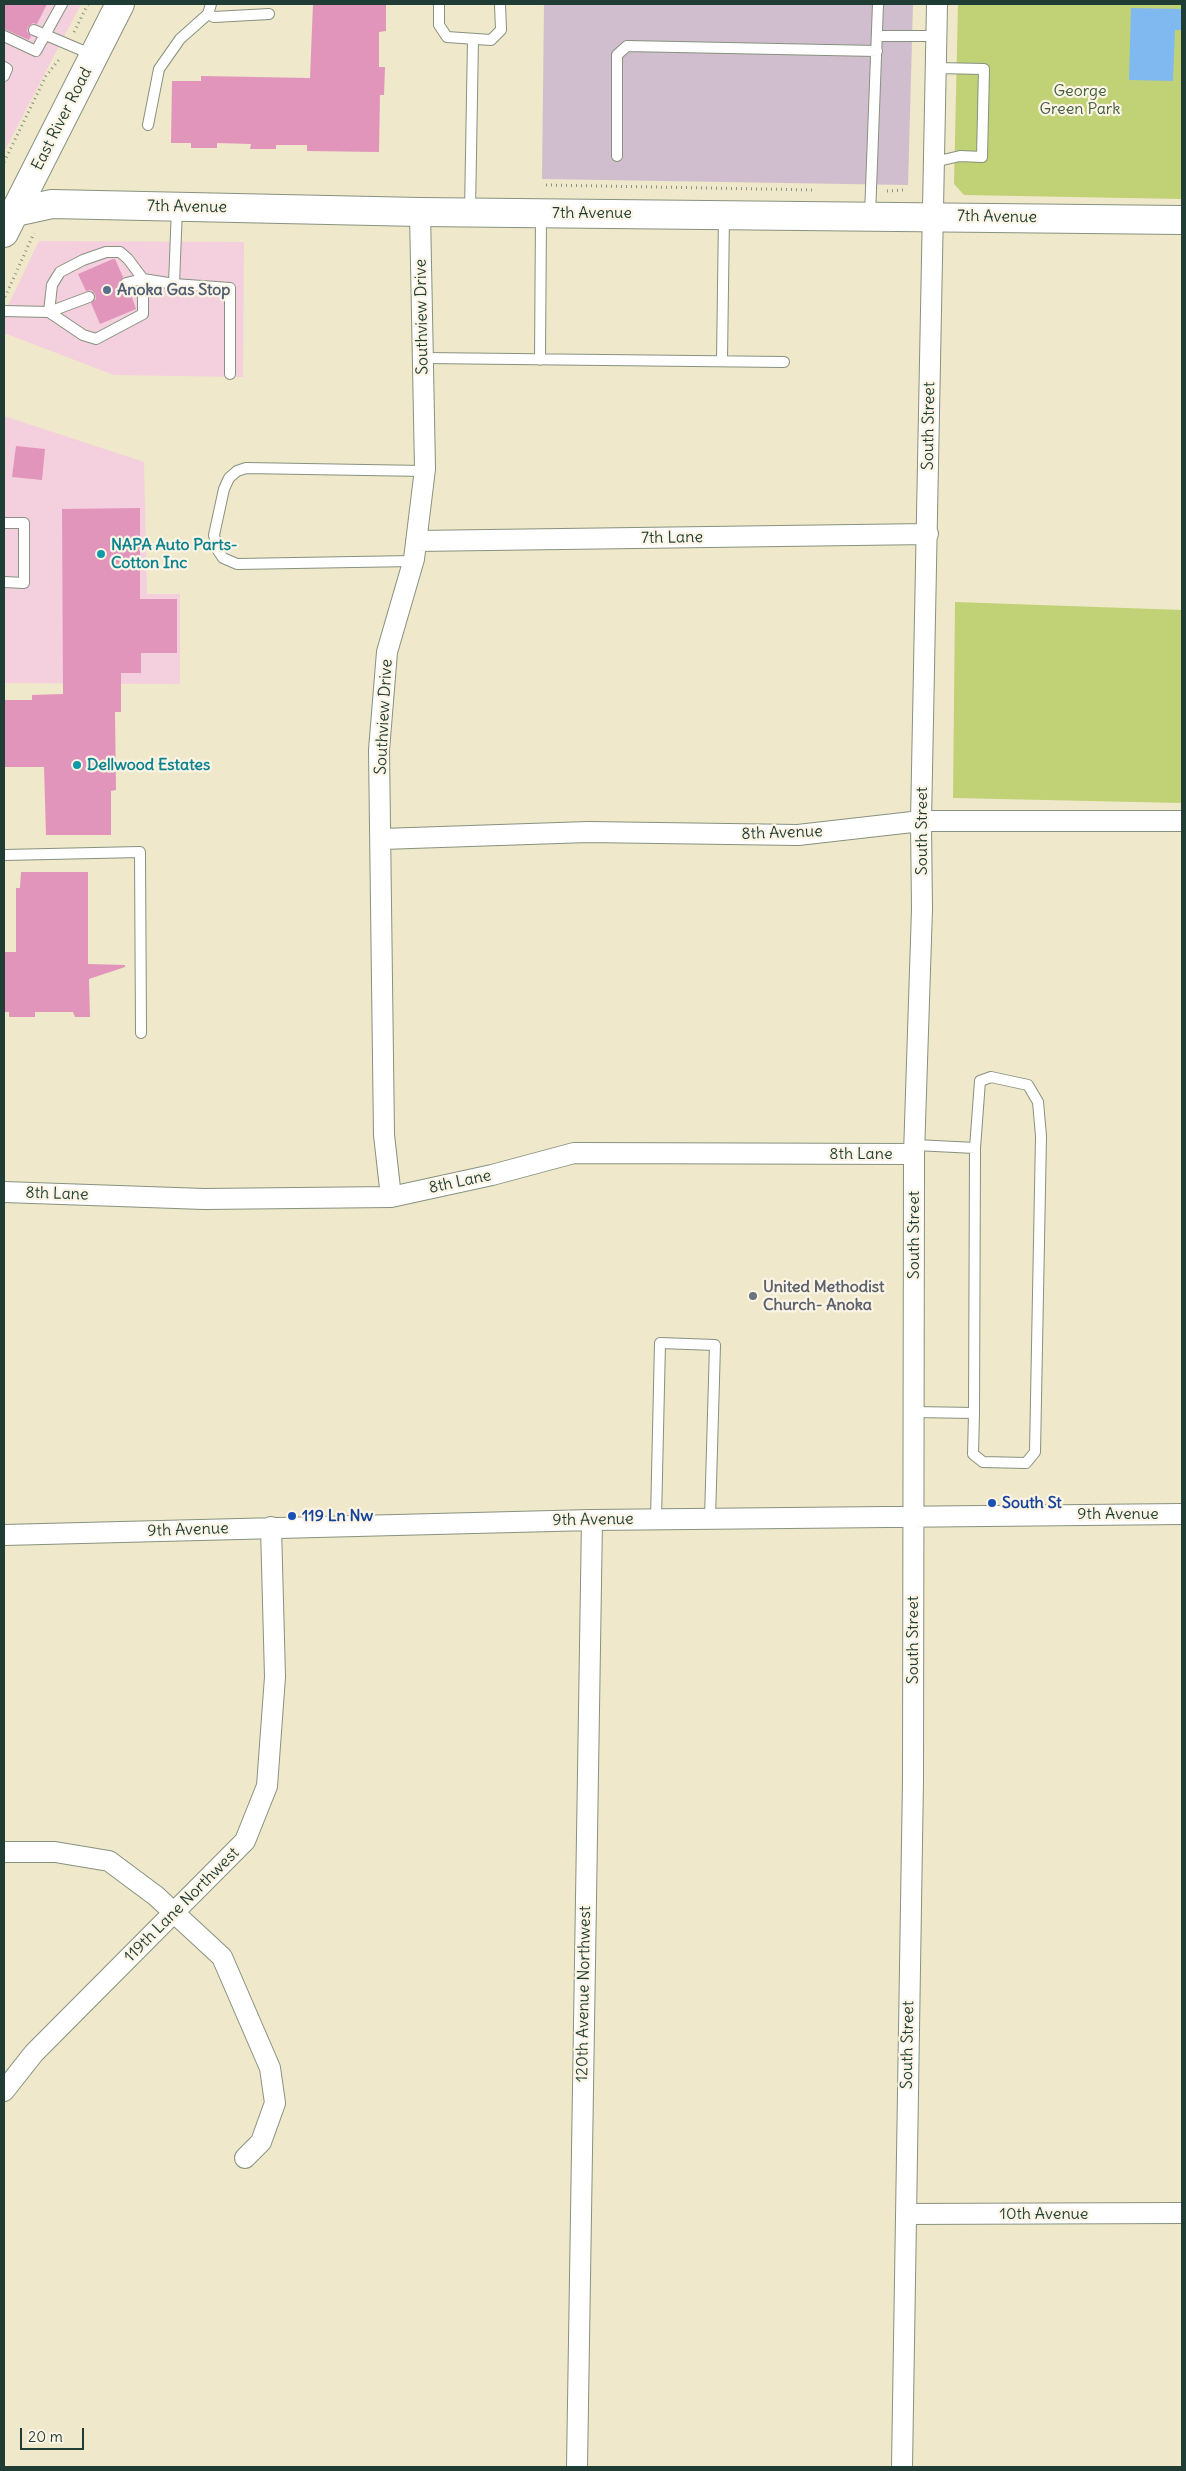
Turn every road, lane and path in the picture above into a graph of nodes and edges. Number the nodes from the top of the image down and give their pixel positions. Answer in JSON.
{"nodes":[{"id":1,"x":62,"y":4,"type":"edge"},
{"id":2,"x":88,"y":4,"type":"edge"},
{"id":3,"x":120,"y":4,"type":"edge"},
{"id":4,"x":211,"y":4,"type":"edge"},
{"id":5,"x":439,"y":4,"type":"edge"},
{"id":6,"x":500,"y":4,"type":"edge"},
{"id":7,"x":878,"y":4,"type":"edge"},
{"id":8,"x":938,"y":4,"type":"edge"},
{"id":9,"x":208,"y":14,"type":"junction"},
{"id":10,"x":269,"y":14,"type":"dead end"},
{"id":11,"x":34,"y":30,"type":"dead end"},
{"id":12,"x":46,"y":35,"type":"junction"},
{"id":13,"x":4,"y":36,"type":"edge"},
{"id":14,"x":878,"y":36,"type":"junction"},
{"id":15,"x":937,"y":36,"type":"junction"},
{"id":16,"x":473,"y":39,"type":"junction"},
{"id":17,"x":67,"y":44,"type":"junction"},
{"id":18,"x":877,"y":51,"type":"junction"},
{"id":19,"x":94,"y":56,"type":"junction"},
{"id":20,"x":4,"y":67,"type":"edge"},
{"id":21,"x":936,"y":68,"type":"junction"},
{"id":22,"x":4,"y":76,"type":"edge"},
{"id":23,"x":148,"y":126,"type":"dead end"},
{"id":24,"x":617,"y":156,"type":"dead end"},
{"id":25,"x":4,"y":162,"type":"edge"},
{"id":26,"x":934,"y":162,"type":"junction"},
{"id":27,"x":546,"y":185,"type":"dead end"},
{"id":28,"x":822,"y":190,"type":"dead end"},
{"id":29,"x":904,"y":190,"type":"dead end"},
{"id":30,"x":870,"y":203,"type":"junction"},
{"id":31,"x":177,"y":206,"type":"junction"},
{"id":32,"x":420,"y":212,"type":"junction"},
{"id":33,"x":470,"y":212,"type":"junction"},
{"id":34,"x":541,"y":213,"type":"junction"},
{"id":35,"x":724,"y":214,"type":"junction"},
{"id":36,"x":932,"y":216,"type":"junction"},
{"id":37,"x":7,"y":220,"type":"edge"},
{"id":38,"x":1182,"y":220,"type":"edge"},
{"id":39,"x":34,"y":234,"type":"dead end"},
{"id":40,"x":142,"y":279,"type":"junction"},
{"id":41,"x":126,"y":283,"type":"dead end"},
{"id":42,"x":174,"y":284,"type":"junction"},
{"id":43,"x":89,"y":298,"type":"dead end"},
{"id":44,"x":4,"y":300,"type":"edge"},
{"id":45,"x":4,"y":311,"type":"edge"},
{"id":46,"x":49,"y":312,"type":"junction"},
{"id":47,"x":424,"y":358,"type":"junction"},
{"id":48,"x":540,"y":360,"type":"junction"},
{"id":49,"x":722,"y":360,"type":"junction"},
{"id":50,"x":784,"y":362,"type":"dead end"},
{"id":51,"x":230,"y":374,"type":"dead end"},
{"id":52,"x":425,"y":471,"type":"junction"},
{"id":53,"x":4,"y":523,"type":"edge"},
{"id":54,"x":928,"y":534,"type":"junction"},
{"id":55,"x":415,"y":551,"type":"junction"},
{"id":56,"x":4,"y":582,"type":"edge"},
{"id":57,"x":921,"y":821,"type":"junction"},
{"id":58,"x":1182,"y":821,"type":"edge"},
{"id":59,"x":382,"y":839,"type":"junction"},
{"id":60,"x":4,"y":855,"type":"edge"},
{"id":61,"x":141,"y":1033,"type":"dead end"},
{"id":62,"x":975,"y":1148,"type":"junction"},
{"id":63,"x":914,"y":1150,"type":"junction"},
{"id":64,"x":4,"y":1192,"type":"edge"},
{"id":65,"x":391,"y":1197,"type":"junction"},
{"id":66,"x":914,"y":1412,"type":"junction"},
{"id":67,"x":974,"y":1413,"type":"junction"},
{"id":68,"x":1182,"y":1514,"type":"edge"},
{"id":69,"x":913,"y":1515,"type":"junction"},
{"id":70,"x":710,"y":1518,"type":"junction"},
{"id":71,"x":656,"y":1519,"type":"junction"},
{"id":72,"x":592,"y":1520,"type":"junction"},
{"id":73,"x":271,"y":1527,"type":"junction"},
{"id":74,"x":4,"y":1535,"type":"edge"},
{"id":75,"x":4,"y":1852,"type":"edge"},
{"id":76,"x":174,"y":1912,"type":"junction"},
{"id":77,"x":4,"y":2091,"type":"edge"},
{"id":78,"x":245,"y":2158,"type":"dead end"},
{"id":79,"x":1182,"y":2213,"type":"edge"},
{"id":80,"x":906,"y":2214,"type":"junction"},
{"id":81,"x":577,"y":2467,"type":"edge"},
{"id":82,"x":902,"y":2467,"type":"edge"}],
"edges":[{"from":1,"to":12,"type":"lane"},
{"from":2,"to":17,"type":"path"},
{"from":3,"to":19,"type":"street","name":"East River Road"},
{"from":4,"to":9,"type":"lane"},
{"from":5,"to":16,"type":"lane"},
{"from":6,"to":16,"type":"lane"},
{"from":7,"to":14,"type":"lane"},
{"from":8,"to":15,"type":"street","name":"South Street"},
{"from":9,"to":10,"type":"lane"},
{"from":9,"to":23,"type":"lane"},
{"from":11,"to":12,"type":"lane"},
{"from":12,"to":13,"type":"lane"},
{"from":12,"to":17,"type":"lane"},
{"from":14,"to":15,"type":"lane"},
{"from":14,"to":18,"type":"lane"},
{"from":15,"to":21,"type":"street","name":"South Street"},
{"from":16,"to":33,"type":"lane"},
{"from":17,"to":19,"type":"lane"},
{"from":17,"to":25,"type":"path"},
{"from":18,"to":24,"type":"lane"},
{"from":18,"to":30,"type":"lane"},
{"from":19,"to":37,"type":"street","name":"East River Road"},
{"from":20,"to":22,"type":"lane"},
{"from":21,"to":26,"type":"street","name":"South Street"},
{"from":21,"to":26,"type":"lane"},
{"from":26,"to":36,"type":"street","name":"South Street"},
{"from":27,"to":28,"type":"path"},
{"from":29,"to":30,"type":"path"},
{"from":30,"to":35,"type":"street","name":"7th Avenue"},
{"from":30,"to":36,"type":"street","name":"7th Avenue"},
{"from":31,"to":32,"type":"street","name":"7th Avenue"},
{"from":31,"to":37,"type":"street","name":"7th Avenue"},
{"from":31,"to":42,"type":"lane"},
{"from":32,"to":33,"type":"street","name":"7th Avenue"},
{"from":32,"to":47,"type":"street","name":"Southview Drive"},
{"from":33,"to":34,"type":"street","name":"7th Avenue"},
{"from":34,"to":35,"type":"street","name":"7th Avenue"},
{"from":34,"to":48,"type":"lane"},
{"from":35,"to":49,"type":"lane"},
{"from":36,"to":38,"type":"street","name":"7th Avenue"},
{"from":36,"to":54,"type":"street","name":"South Street"},
{"from":39,"to":44,"type":"path"},
{"from":40,"to":41,"type":"lane"},
{"from":40,"to":42,"type":"lane"},
{"from":40,"to":46,"type":"lane"},
{"from":40,"to":46,"type":"lane"},
{"from":42,"to":51,"type":"lane"},
{"from":43,"to":46,"type":"lane"},
{"from":45,"to":46,"type":"lane"},
{"from":47,"to":48,"type":"lane"},
{"from":47,"to":52,"type":"street","name":"Southview Drive"},
{"from":48,"to":49,"type":"lane"},
{"from":49,"to":50,"type":"lane"},
{"from":52,"to":55,"type":"street","name":"Southview Drive"},
{"from":52,"to":55,"type":"lane"},
{"from":53,"to":56,"type":"lane"},
{"from":54,"to":55,"type":"street","name":"7th Lane"},
{"from":54,"to":57,"type":"street","name":"South Street"},
{"from":55,"to":59,"type":"street","name":"Southview Drive"},
{"from":57,"to":58,"type":"street","name":"8th Avenue"},
{"from":57,"to":59,"type":"street","name":"8th Avenue"},
{"from":57,"to":63,"type":"street","name":"South Street"},
{"from":59,"to":65,"type":"street","name":"Southview Drive"},
{"from":60,"to":61,"type":"lane"},
{"from":62,"to":63,"type":"lane"},
{"from":62,"to":67,"type":"lane"},
{"from":62,"to":67,"type":"lane"},
{"from":63,"to":65,"type":"street","name":"8th Lane"},
{"from":63,"to":66,"type":"street","name":"South Street"},
{"from":64,"to":65,"type":"street","name":"8th Lane"},
{"from":66,"to":67,"type":"lane"},
{"from":66,"to":69,"type":"street","name":"South Street"},
{"from":68,"to":69,"type":"street","name":"9th Avenue"},
{"from":69,"to":70,"type":"street","name":"9th Avenue"},
{"from":69,"to":80,"type":"street","name":"South Street"},
{"from":70,"to":71,"type":"street","name":"9th Avenue"},
{"from":70,"to":71,"type":"lane"},
{"from":71,"to":72,"type":"street","name":"9th Avenue"},
{"from":72,"to":73,"type":"street","name":"9th Avenue"},
{"from":72,"to":81,"type":"street","name":"120th Avenue Northwest"},
{"from":73,"to":74,"type":"street","name":"9th Avenue"},
{"from":73,"to":76,"type":"street","name":"119th Lane Northwest"},
{"from":75,"to":76,"type":"street"},
{"from":76,"to":77,"type":"street","name":"119th Lane Northwest"},
{"from":76,"to":78,"type":"street"},
{"from":79,"to":80,"type":"street","name":"10th Avenue"},
{"from":80,"to":82,"type":"street","name":"South Street"}]}
